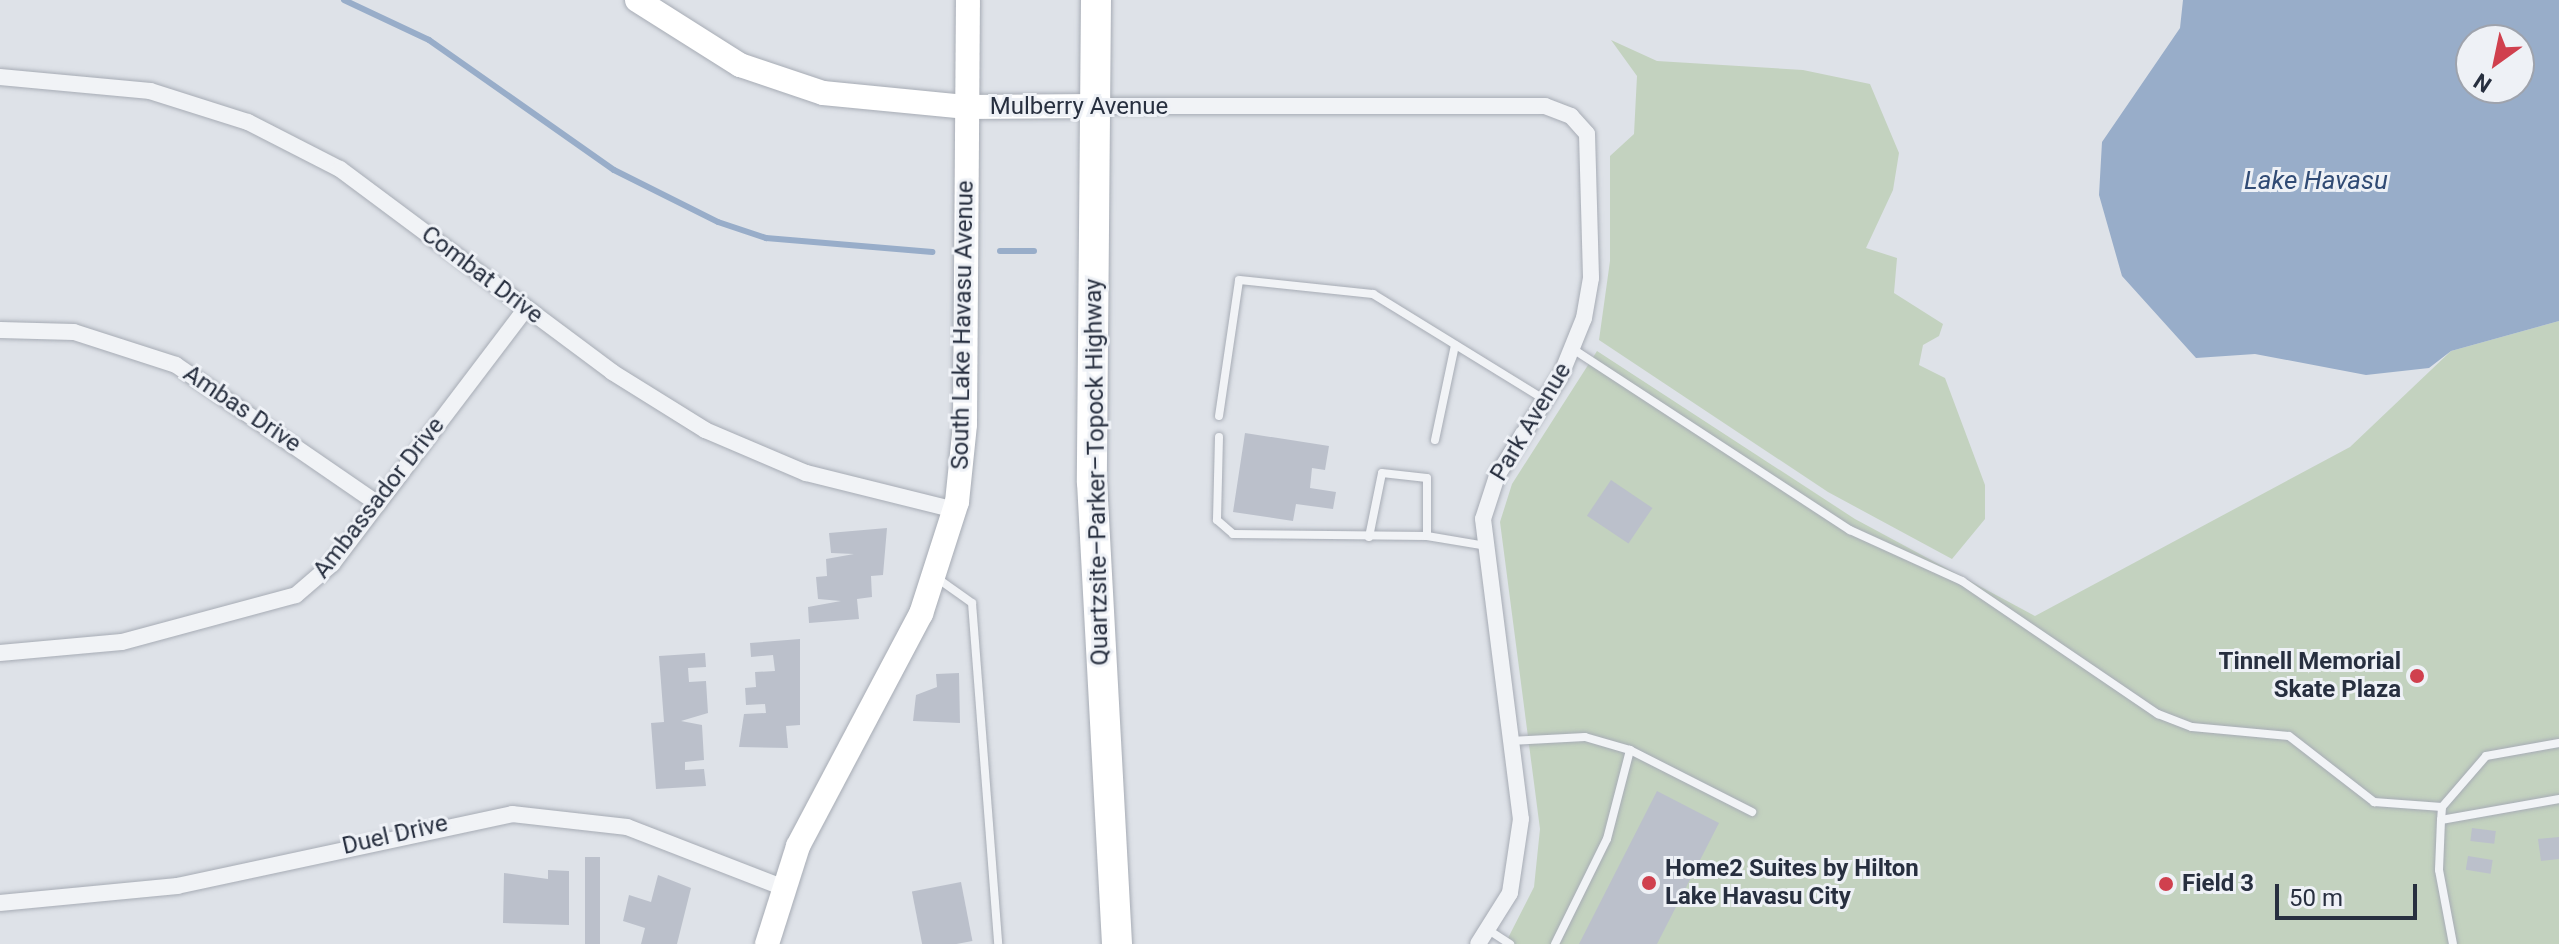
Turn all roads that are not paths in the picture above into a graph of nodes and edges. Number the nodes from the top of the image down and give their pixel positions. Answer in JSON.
{"nodes":[{"id":1,"x":637,"y":0,"type":"edge"},
{"id":2,"x":968,"y":0,"type":"edge"},
{"id":3,"x":1096,"y":0,"type":"edge"},
{"id":4,"x":0,"y":77,"type":"edge"},
{"id":5,"x":1096,"y":106,"type":"junction"},
{"id":6,"x":1545,"y":106,"type":"joint"},
{"id":7,"x":967,"y":107,"type":"junction"},
{"id":8,"x":526,"y":308,"type":"junction"},
{"id":9,"x":0,"y":330,"type":"edge"},
{"id":10,"x":1455,"y":345,"type":"junction"},
{"id":11,"x":1573,"y":349,"type":"junction"},
{"id":12,"x":1545,"y":400,"type":"junction"},
{"id":13,"x":1219,"y":416,"type":"dead end"},
{"id":14,"x":1219,"y":437,"type":"dead end"},
{"id":15,"x":1435,"y":440,"type":"dead end"},
{"id":16,"x":378,"y":504,"type":"junction"},
{"id":17,"x":955,"y":510,"type":"junction"},
{"id":18,"x":1427,"y":536,"type":"junction"},
{"id":19,"x":1369,"y":537,"type":"junction"},
{"id":20,"x":1481,"y":545,"type":"junction"},
{"id":21,"x":936,"y":578,"type":"junction"},
{"id":22,"x":0,"y":653,"type":"edge"},
{"id":23,"x":1510,"y":741,"type":"junction"},
{"id":24,"x":2559,"y":743,"type":"edge"},
{"id":25,"x":1630,"y":750,"type":"junction"},
{"id":26,"x":2559,"y":799,"type":"edge"},
{"id":27,"x":2442,"y":807,"type":"junction"},
{"id":28,"x":1752,"y":812,"type":"dead end"},
{"id":29,"x":2441,"y":820,"type":"junction"},
{"id":30,"x":782,"y":887,"type":"junction"},
{"id":31,"x":0,"y":903,"type":"edge"},
{"id":32,"x":1490,"y":931,"type":"junction"},
{"id":33,"x":767,"y":944,"type":"edge"},
{"id":34,"x":998,"y":944,"type":"edge"},
{"id":35,"x":1117,"y":944,"type":"edge"},
{"id":36,"x":1478,"y":944,"type":"edge"},
{"id":37,"x":1510,"y":944,"type":"edge"},
{"id":38,"x":1555,"y":944,"type":"edge"},
{"id":39,"x":2453,"y":944,"type":"edge"}],
"edges":[{"from":1,"to":7,"type":"main road","name":"Mulberry Avenue"},
{"from":2,"to":7,"type":"main road","name":"South Lake Havasu Avenue"},
{"from":3,"to":5,"type":"highway","name":"Quartzsite–Parker–Topock Highway"},
{"from":4,"to":8,"type":"street","name":"Combat Drive"},
{"from":5,"to":6,"type":"street","name":"Mulberry Avenue"},
{"from":5,"to":7,"type":"main road","name":"Mulberry Avenue"},
{"from":5,"to":35,"type":"highway","name":"Quartzsite–Parker–Topock Highway"},
{"from":6,"to":11,"type":"street","name":"Park Avenue"},
{"from":7,"to":17,"type":"main road","name":"South Lake Havasu Avenue"},
{"from":8,"to":16,"type":"street","name":"Ambassador Drive"},
{"from":8,"to":17,"type":"street","name":"Combat Drive"},
{"from":9,"to":16,"type":"street","name":"Ambas Drive"},
{"from":10,"to":12,"type":"lane"},
{"from":10,"to":13,"type":"lane"},
{"from":10,"to":15,"type":"lane"},
{"from":11,"to":12,"type":"street","name":"Park Avenue"},
{"from":11,"to":27,"type":"lane"},
{"from":12,"to":20,"type":"street","name":"Park Avenue"},
{"from":14,"to":19,"type":"lane"},
{"from":16,"to":22,"type":"street","name":"Ambassador Drive"},
{"from":17,"to":21,"type":"main road","name":"South Lake Havasu Avenue"},
{"from":18,"to":19,"type":"lane"},
{"from":18,"to":19,"type":"lane"},
{"from":18,"to":20,"type":"lane"},
{"from":20,"to":23,"type":"street","name":"Park Avenue"},
{"from":21,"to":30,"type":"main road","name":"South Lake Havasu Avenue"},
{"from":21,"to":34,"type":"lane"},
{"from":23,"to":25,"type":"lane"},
{"from":23,"to":32,"type":"street","name":"Park Avenue"},
{"from":24,"to":27,"type":"lane"},
{"from":25,"to":28,"type":"lane"},
{"from":25,"to":38,"type":"lane"},
{"from":26,"to":29,"type":"lane"},
{"from":27,"to":29,"type":"lane"},
{"from":29,"to":39,"type":"lane"},
{"from":30,"to":31,"type":"street","name":"Duel Drive"},
{"from":30,"to":33,"type":"main road","name":"South Lake Havasu Avenue"},
{"from":32,"to":36,"type":"street","name":"Park Avenue"},
{"from":32,"to":37,"type":"lane"}]}
